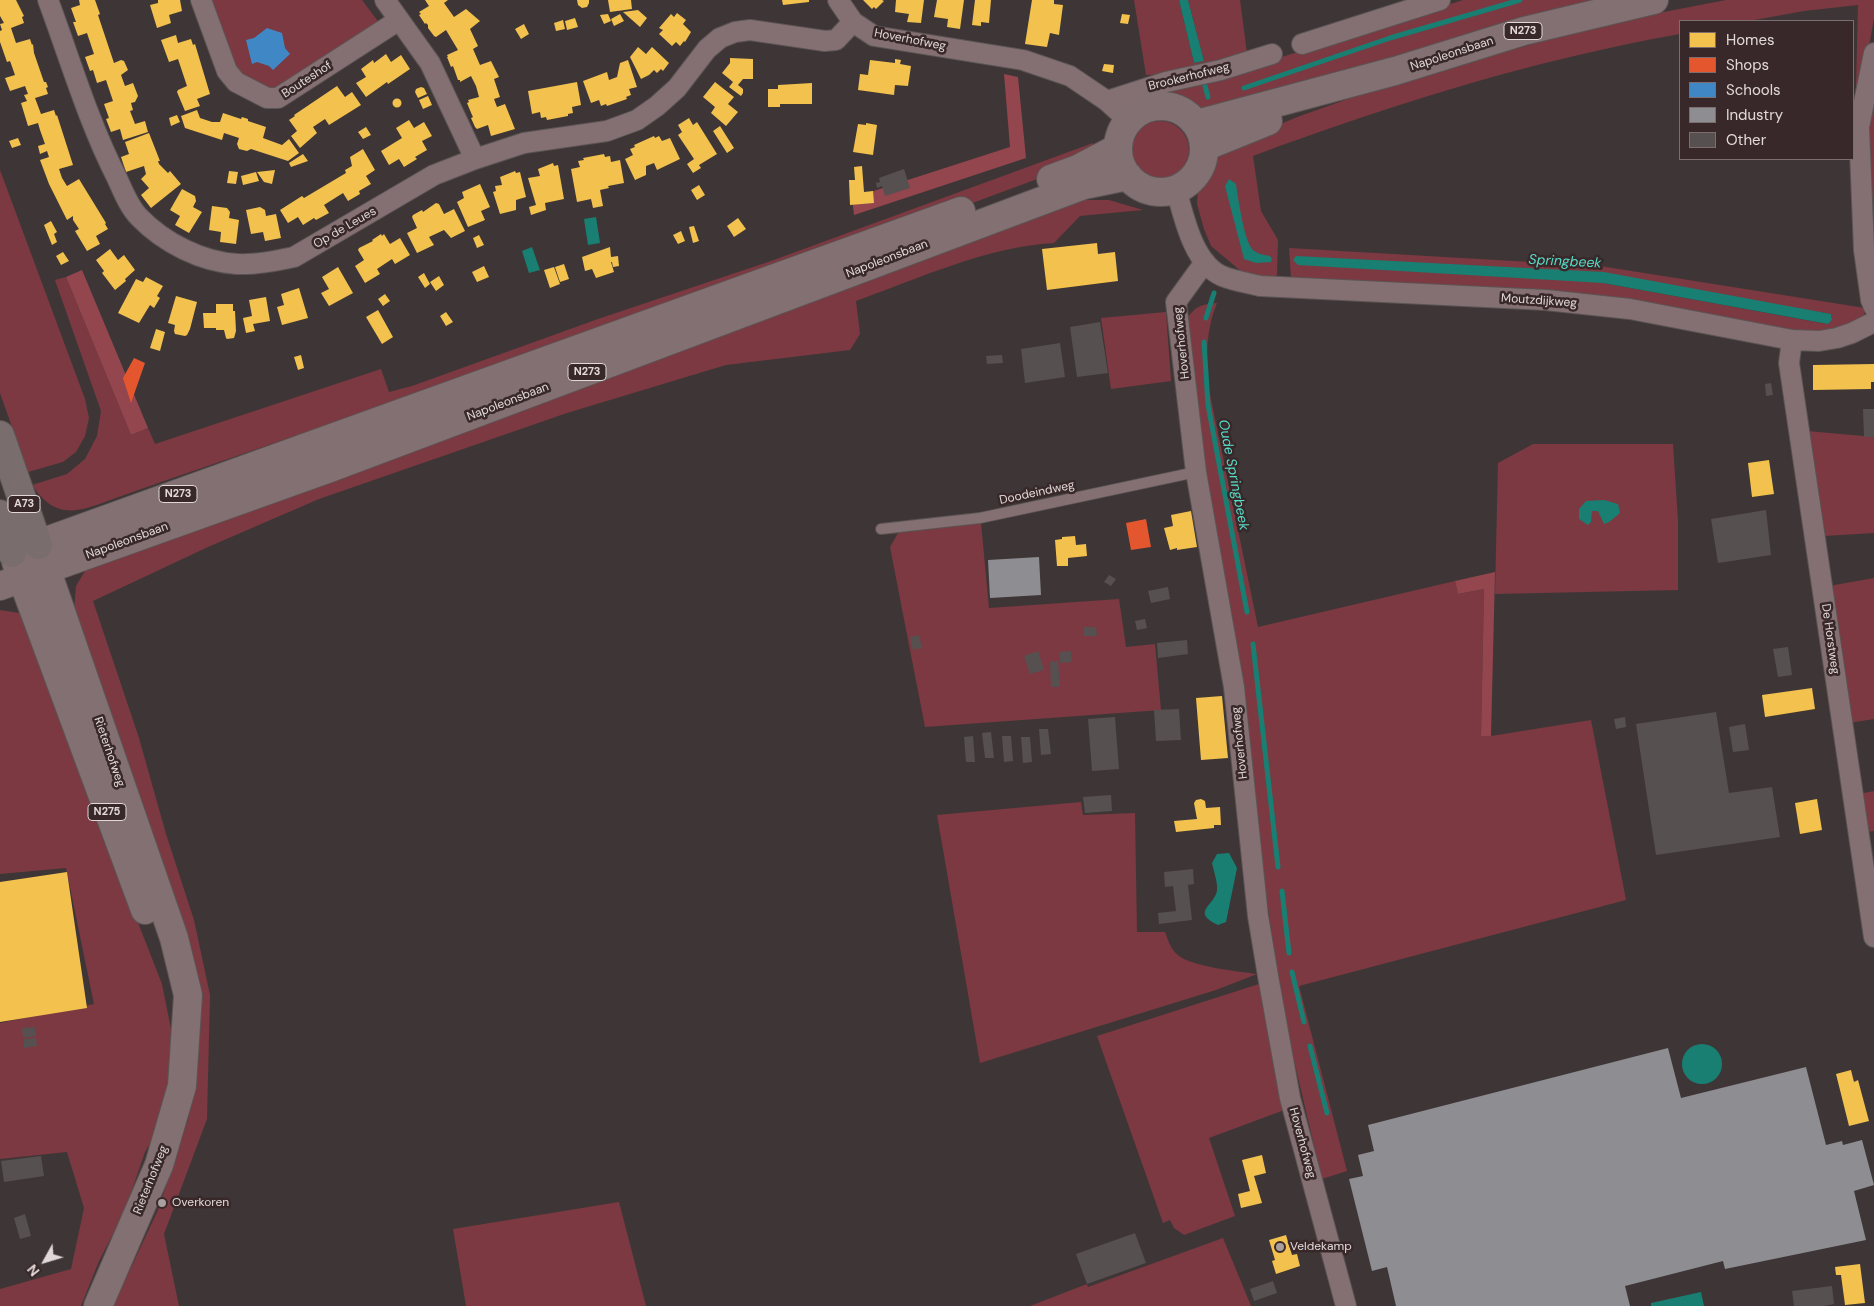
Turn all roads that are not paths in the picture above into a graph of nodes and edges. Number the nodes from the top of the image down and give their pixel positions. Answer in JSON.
{"nodes":[{"id":1,"x":48,"y":0,"type":"edge"},
{"id":2,"x":201,"y":0,"type":"edge"},
{"id":3,"x":385,"y":0,"type":"edge"},
{"id":4,"x":838,"y":0,"type":"edge"},
{"id":5,"x":1440,"y":0,"type":"edge"},
{"id":6,"x":1654,"y":0,"type":"edge"},
{"id":7,"x":399,"y":20,"type":"junction"},
{"id":8,"x":853,"y":22,"type":"junction"},
{"id":9,"x":1302,"y":44,"type":"dead end"},
{"id":10,"x":1874,"y":53,"type":"edge"},
{"id":11,"x":1272,"y":54,"type":"dead end"},
{"id":12,"x":1107,"y":101,"type":"junction"},
{"id":13,"x":1128,"y":120,"type":"junction"},
{"id":14,"x":1200,"y":136,"type":"junction"},
{"id":15,"x":1118,"y":148,"type":"junction"},
{"id":16,"x":475,"y":158,"type":"junction"},
{"id":17,"x":1128,"y":176,"type":"junction"},
{"id":18,"x":1176,"y":189,"type":"junction"},
{"id":19,"x":1205,"y":262,"type":"junction"},
{"id":20,"x":1874,"y":307,"type":"edge"},
{"id":21,"x":1874,"y":322,"type":"edge"},
{"id":22,"x":1792,"y":340,"type":"junction"},
{"id":23,"x":0,"y":435,"type":"edge"},
{"id":24,"x":1196,"y":472,"type":"junction"},
{"id":25,"x":0,"y":514,"type":"edge"},
{"id":26,"x":881,"y":529,"type":"dead end"},
{"id":27,"x":20,"y":565,"type":"edge"},
{"id":28,"x":1874,"y":937,"type":"edge"},
{"id":29,"x":98,"y":1306,"type":"edge"},
{"id":30,"x":1346,"y":1306,"type":"edge"}],
"edges":[{"from":1,"to":16,"type":"street","name":"Op de Leues"},
{"from":2,"to":7,"type":"street","name":"Bouteshof"},
{"from":3,"to":7,"type":"street"},
{"from":4,"to":8,"type":"street","name":"Hoverhofweg"},
{"from":5,"to":9,"type":"street"},
{"from":6,"to":14,"type":"main road","name":"Napoleonsbaan","number":"N273"},
{"from":7,"to":16,"type":"street"},
{"from":8,"to":12,"type":"street","name":"Hoverhofweg"},
{"from":8,"to":16,"type":"street","name":"Op de Leues"},
{"from":10,"to":20,"type":"street"},
{"from":11,"to":12,"type":"street","name":"Brookerhofweg"},
{"from":12,"to":13,"type":"street","name":"Hoverhofweg"},
{"from":13,"to":14,"type":"main road"},
{"from":13,"to":15,"type":"main road"},
{"from":14,"to":18,"type":"main road"},
{"from":15,"to":17,"type":"main road"},
{"from":15,"to":27,"type":"main road","name":"Napoleonsbaan","number":"N273"},
{"from":17,"to":18,"type":"main road"},
{"from":17,"to":27,"type":"main road","name":"Napoleonsbaan","number":"N273"},
{"from":18,"to":19,"type":"street"},
{"from":19,"to":22,"type":"street","name":"Moutzdijkweg"},
{"from":19,"to":24,"type":"street","name":"Hoverhofweg"},
{"from":21,"to":22,"type":"street","name":"Moutzdijkweg"},
{"from":22,"to":28,"type":"street","name":"De Horstweg"},
{"from":23,"to":27,"type":"highway","number":"A73"},
{"from":24,"to":26,"type":"lane","name":"Doodeindweg"},
{"from":24,"to":30,"type":"street","name":"Hoverhofweg"},
{"from":25,"to":27,"type":"highway","number":"A73"},
{"from":27,"to":29,"type":"main road","name":"Rieterhofweg","number":"N275"}]}
